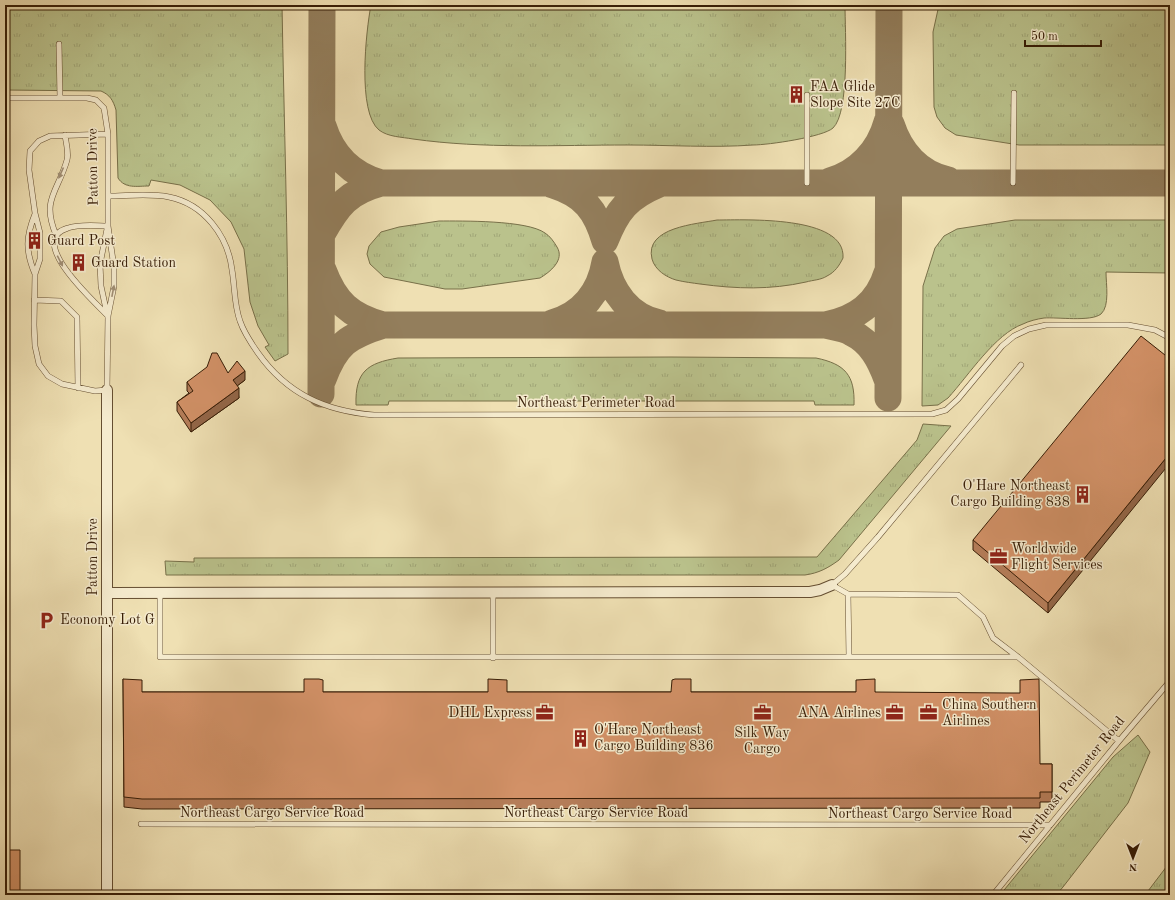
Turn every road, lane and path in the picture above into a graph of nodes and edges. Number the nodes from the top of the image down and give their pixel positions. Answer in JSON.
{"nodes":[{"id":1,"x":59,"y":44,"type":"dead end"},
{"id":2,"x":1014,"y":93,"type":"dead end"},
{"id":3,"x":807,"y":95,"type":"dead end"},
{"id":4,"x":5,"y":98,"type":"edge"},
{"id":5,"x":60,"y":98,"type":"junction"},
{"id":6,"x":108,"y":134,"type":"junction"},
{"id":7,"x":65,"y":135,"type":"junction"},
{"id":8,"x":806,"y":183,"type":"dead end"},
{"id":9,"x":1013,"y":183,"type":"dead end"},
{"id":10,"x":108,"y":196,"type":"junction"},
{"id":11,"x":35,"y":213,"type":"junction"},
{"id":12,"x":108,"y":226,"type":"junction"},
{"id":13,"x":56,"y":236,"type":"junction"},
{"id":14,"x":34,"y":274,"type":"junction"},
{"id":15,"x":34,"y":300,"type":"junction"},
{"id":16,"x":108,"y":316,"type":"junction"},
{"id":17,"x":1170,"y":338,"type":"edge"},
{"id":18,"x":1021,"y":365,"type":"dead end"},
{"id":19,"x":78,"y":388,"type":"junction"},
{"id":20,"x":108,"y":390,"type":"junction"},
{"id":21,"x":832,"y":585,"type":"junction"},
{"id":22,"x":493,"y":592,"type":"junction"},
{"id":23,"x":107,"y":593,"type":"junction"},
{"id":24,"x":160,"y":593,"type":"junction"},
{"id":25,"x":848,"y":594,"type":"junction"},
{"id":26,"x":849,"y":657,"type":"junction"},
{"id":27,"x":1018,"y":657,"type":"junction"},
{"id":28,"x":493,"y":658,"type":"junction"},
{"id":29,"x":1170,"y":682,"type":"edge"},
{"id":30,"x":1119,"y":741,"type":"junction"},
{"id":31,"x":141,"y":824,"type":"dead end"},
{"id":32,"x":1050,"y":825,"type":"junction"},
{"id":33,"x":107,"y":895,"type":"edge"},
{"id":34,"x":993,"y":895,"type":"edge"}],
"edges":[{"from":1,"to":5,"type":"lane"},
{"from":2,"to":9,"type":"lane"},
{"from":3,"to":8,"type":"lane"},
{"from":4,"to":5,"type":"lane"},
{"from":5,"to":6,"type":"lane","name":"Patton Drive"},
{"from":6,"to":7,"type":"lane"},
{"from":6,"to":10,"type":"lane","name":"Patton Drive"},
{"from":7,"to":11,"type":"lane"},
{"from":7,"to":13,"type":"lane","one_way":true},
{"from":10,"to":12,"type":"lane","name":"Patton Drive"},
{"from":10,"to":17,"type":"lane","name":"Northeast Perimeter Road"},
{"from":11,"to":14,"type":"lane"},
{"from":11,"to":14,"type":"lane"},
{"from":12,"to":13,"type":"lane"},
{"from":16,"to":12,"type":"lane","name":"Patton Drive","one_way":true},
{"from":12,"to":16,"type":"lane","name":"Patton Drive"},
{"from":13,"to":16,"type":"lane","one_way":true},
{"from":14,"to":15,"type":"lane"},
{"from":15,"to":19,"type":"lane"},
{"from":15,"to":19,"type":"lane"},
{"from":16,"to":20,"type":"lane","name":"Patton Drive"},
{"from":18,"to":21,"type":"lane"},
{"from":19,"to":20,"type":"lane"},
{"from":20,"to":23,"type":"street","name":"Patton Drive"},
{"from":21,"to":22,"type":"street"},
{"from":21,"to":25,"type":"lane"},
{"from":22,"to":24,"type":"street"},
{"from":22,"to":28,"type":"lane"},
{"from":23,"to":24,"type":"street"},
{"from":23,"to":33,"type":"street","name":"Patton Drive"},
{"from":24,"to":28,"type":"lane"},
{"from":25,"to":26,"type":"lane"},
{"from":25,"to":27,"type":"lane"},
{"from":26,"to":27,"type":"lane"},
{"from":26,"to":28,"type":"lane"},
{"from":27,"to":30,"type":"lane"},
{"from":29,"to":30,"type":"lane","name":"Northeast Perimeter Road"},
{"from":30,"to":32,"type":"lane","name":"Northeast Perimeter Road"},
{"from":31,"to":32,"type":"lane","name":"Northeast Cargo Service Road"},
{"from":32,"to":34,"type":"lane","name":"Northeast Perimeter Road"}]}
